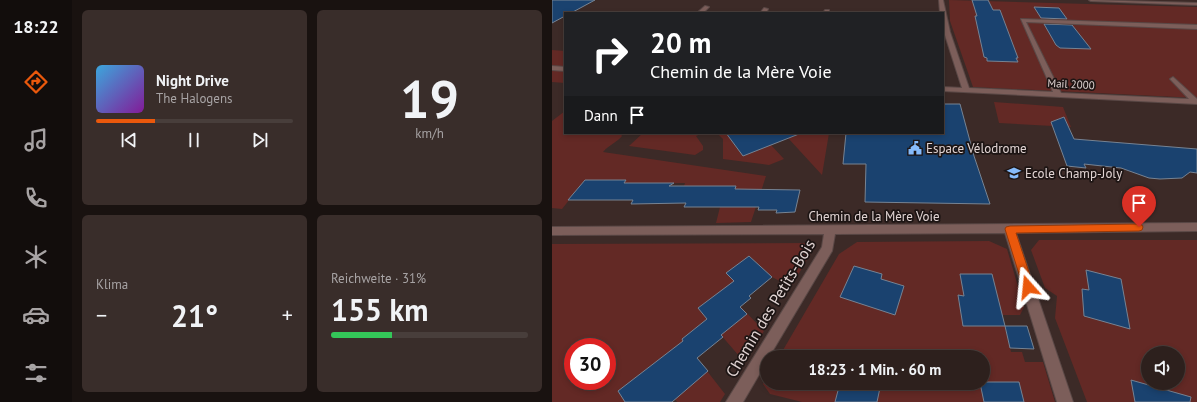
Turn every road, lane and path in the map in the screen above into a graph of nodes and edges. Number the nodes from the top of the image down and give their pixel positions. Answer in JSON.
{"nodes":[{"id":1,"x":941,"y":0,"type":"edge"},
{"id":2,"x":1091,"y":0,"type":"edge"},
{"id":3,"x":1197,"y":4,"type":"edge"},
{"id":4,"x":707,"y":7,"type":"dead end"},
{"id":5,"x":701,"y":12,"type":"edge"},
{"id":6,"x":943,"y":12,"type":"edge"},
{"id":7,"x":944,"y":18,"type":"edge"},
{"id":8,"x":1197,"y":27,"type":"edge"},
{"id":9,"x":552,"y":68,"type":"edge"},
{"id":10,"x":564,"y":69,"type":"edge"},
{"id":11,"x":1173,"y":79,"type":"dead end"},
{"id":12,"x":944,"y":89,"type":"edge"},
{"id":13,"x":966,"y":90,"type":"junction"},
{"id":14,"x":1058,"y":95,"type":"junction"},
{"id":15,"x":1196,"y":102,"type":"edge"},
{"id":16,"x":1197,"y":227,"type":"edge"},
{"id":17,"x":1010,"y":229,"type":"junction"},
{"id":18,"x":830,"y":230,"type":"junction"},
{"id":19,"x":552,"y":231,"type":"edge"},
{"id":20,"x":734,"y":402,"type":"edge"},
{"id":21,"x":1065,"y":402,"type":"edge"}],
"edges":[{"from":1,"to":6,"type":"street"},
{"from":2,"to":3,"type":"street"},
{"from":4,"to":5,"type":"street"},
{"from":7,"to":13,"type":"street"},
{"from":8,"to":14,"type":"street"},
{"from":9,"to":10,"type":"street"},
{"from":11,"to":15,"type":"street"},
{"from":12,"to":13,"type":"street","name":"Mail 2000"},
{"from":13,"to":14,"type":"street","name":"Mail 2000"},
{"from":14,"to":15,"type":"street","name":"Mail 2000"},
{"from":16,"to":17,"type":"street","name":"Chemin de la Mère Voie"},
{"from":17,"to":18,"type":"street","name":"Chemin de la Mère Voie"},
{"from":17,"to":21,"type":"street"},
{"from":18,"to":19,"type":"street","name":"Chemin de la Mère Voie"},
{"from":18,"to":20,"type":"street","name":"Chemin des Petits-Bois"}]}
